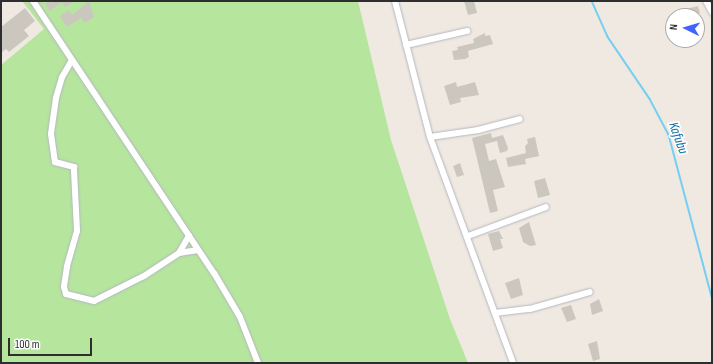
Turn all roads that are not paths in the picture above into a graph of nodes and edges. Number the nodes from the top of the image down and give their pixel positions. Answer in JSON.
{"nodes":[{"id":1,"x":394,"y":1,"type":"edge"},
{"id":2,"x":706,"y":1,"type":"edge"},
{"id":3,"x":36,"y":2,"type":"edge"},
{"id":4,"x":712,"y":12,"type":"edge"},
{"id":5,"x":466,"y":30,"type":"dead end"},
{"id":6,"x":406,"y":45,"type":"junction"},
{"id":7,"x":72,"y":60,"type":"junction"},
{"id":8,"x":520,"y":119,"type":"dead end"},
{"id":9,"x":430,"y":137,"type":"junction"},
{"id":10,"x":546,"y":207,"type":"dead end"},
{"id":11,"x":189,"y":236,"type":"junction"},
{"id":12,"x":468,"y":236,"type":"junction"},
{"id":13,"x":198,"y":250,"type":"junction"},
{"id":14,"x":179,"y":253,"type":"junction"},
{"id":15,"x":590,"y":292,"type":"dead end"},
{"id":16,"x":495,"y":313,"type":"junction"},
{"id":17,"x":258,"y":363,"type":"edge"},
{"id":18,"x":513,"y":363,"type":"edge"}],
"edges":[{"from":1,"to":6,"type":"street"},
{"from":2,"to":4,"type":"street"},
{"from":3,"to":7,"type":"street"},
{"from":5,"to":6,"type":"street"},
{"from":6,"to":9,"type":"street"},
{"from":7,"to":11,"type":"street"},
{"from":7,"to":14,"type":"street"},
{"from":8,"to":9,"type":"street"},
{"from":9,"to":12,"type":"street"},
{"from":10,"to":12,"type":"street"},
{"from":11,"to":13,"type":"street"},
{"from":11,"to":14,"type":"street"},
{"from":12,"to":16,"type":"street"},
{"from":13,"to":14,"type":"street"},
{"from":13,"to":17,"type":"street"},
{"from":15,"to":16,"type":"street"},
{"from":16,"to":18,"type":"street"}]}
